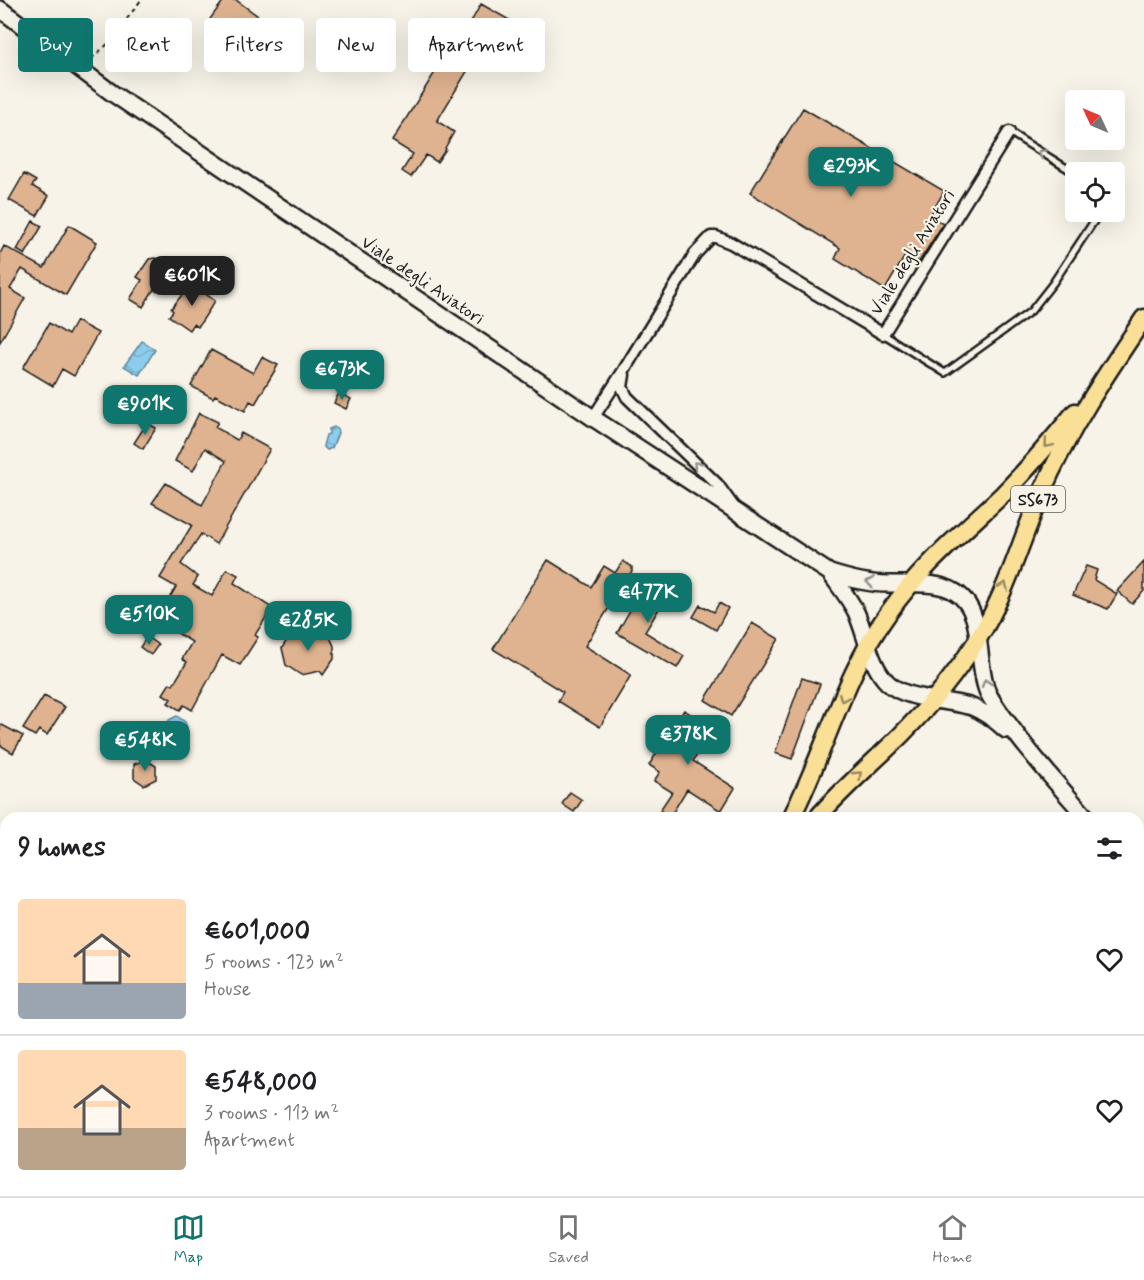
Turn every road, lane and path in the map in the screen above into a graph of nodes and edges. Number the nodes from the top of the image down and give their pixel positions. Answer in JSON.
{"nodes":[{"id":1,"x":141,"y":0,"type":"edge"},
{"id":2,"x":0,"y":9,"type":"edge"},
{"id":3,"x":18,"y":22,"type":"edge"},
{"id":4,"x":93,"y":56,"type":"edge"},
{"id":5,"x":84,"y":72,"type":"edge"},
{"id":6,"x":1009,"y":132,"type":"joint"},
{"id":7,"x":1065,"y":167,"type":"edge"},
{"id":8,"x":1093,"y":222,"type":"edge"},
{"id":9,"x":1144,"y":318,"type":"edge"},
{"id":10,"x":883,"y":334,"type":"junction"},
{"id":11,"x":1111,"y":366,"type":"junction"},
{"id":12,"x":624,"y":370,"type":"junction"},
{"id":13,"x":593,"y":418,"type":"junction"},
{"id":14,"x":735,"y":509,"type":"junction"},
{"id":15,"x":830,"y":573,"type":"junction"},
{"id":16,"x":911,"y":584,"type":"junction"},
{"id":17,"x":979,"y":639,"type":"junction"},
{"id":18,"x":868,"y":645,"type":"junction"},
{"id":19,"x":933,"y":699,"type":"junction"},
{"id":20,"x":1028,"y":750,"type":"junction"},
{"id":21,"x":794,"y":812,"type":"edge"},
{"id":22,"x":823,"y":812,"type":"edge"},
{"id":23,"x":1082,"y":812,"type":"edge"}],
"edges":[{"from":1,"to":4,"type":"path"},
{"from":2,"to":3,"type":"main road","name":"Viale degli Aviatori"},
{"from":5,"to":13,"type":"main road","name":"Viale degli Aviatori"},
{"from":7,"to":6,"type":"lane","one_way":true},
{"from":6,"to":10,"type":"street","name":"Viale degli Aviatori"},
{"from":8,"to":10,"type":"lane"},
{"from":9,"to":11,"type":"main road","number":"SS673"},
{"from":10,"to":12,"type":"street","name":"Viale degli Aviatori"},
{"from":11,"to":16,"type":"main road","number":"SS673","one_way":true},
{"from":17,"to":11,"type":"main road","number":"SS673","one_way":true},
{"from":12,"to":13,"type":"street"},
{"from":14,"to":12,"type":"street","one_way":true},
{"from":13,"to":14,"type":"main road","name":"Viale degli Aviatori"},
{"from":14,"to":15,"type":"main road","name":"Viale degli Aviatori"},
{"from":16,"to":15,"type":"main road","name":"Viale degli Aviatori","one_way":true},
{"from":15,"to":18,"type":"main road","name":"Viale degli Aviatori"},
{"from":16,"to":17,"type":"main road"},
{"from":16,"to":18,"type":"main road","number":"SS673"},
{"from":17,"to":19,"type":"main road","number":"SS673"},
{"from":20,"to":17,"type":"main road","one_way":true},
{"from":18,"to":19,"type":"main road"},
{"from":18,"to":21,"type":"main road","number":"SS673","one_way":true},
{"from":19,"to":20,"type":"main road"},
{"from":22,"to":19,"type":"main road","number":"SS673","one_way":true},
{"from":20,"to":23,"type":"main road"}]}
